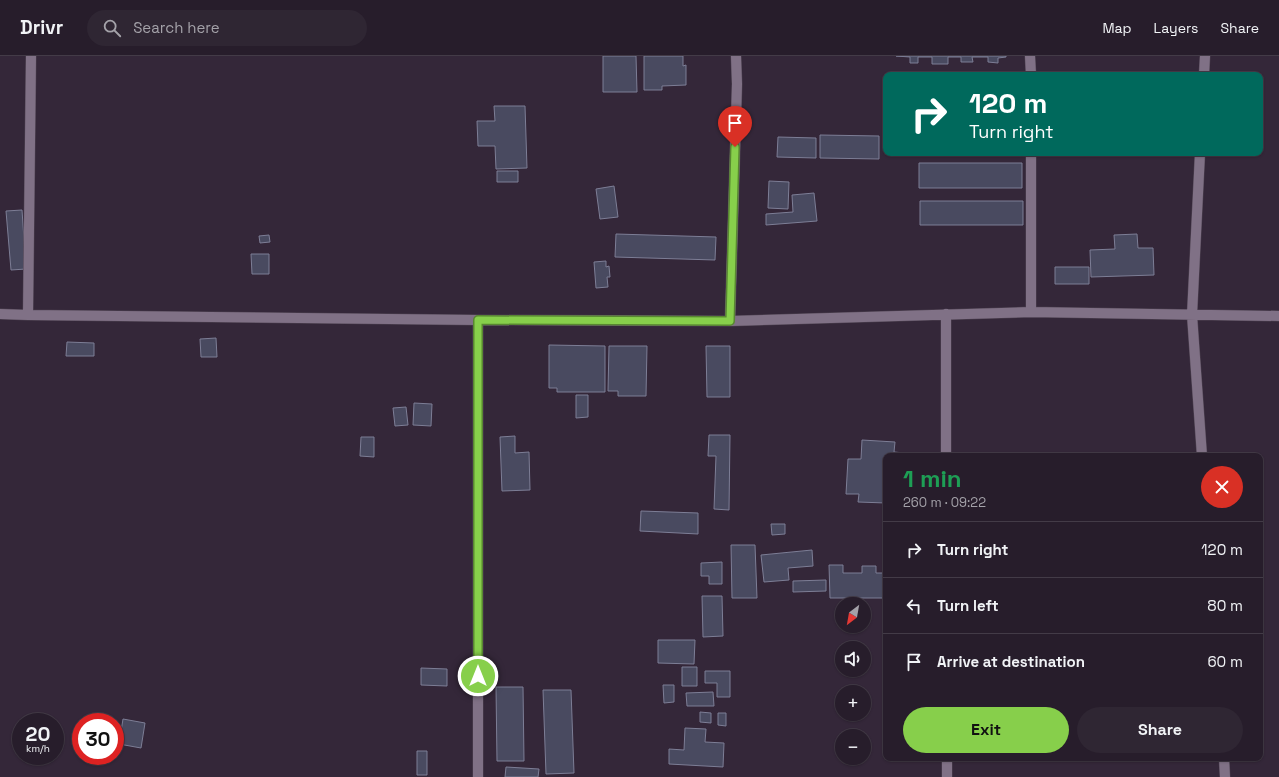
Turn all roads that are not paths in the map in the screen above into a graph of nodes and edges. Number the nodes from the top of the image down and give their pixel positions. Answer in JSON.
{"nodes":[{"id":1,"x":31,"y":56,"type":"edge"},
{"id":2,"x":736,"y":56,"type":"edge"},
{"id":3,"x":1030,"y":56,"type":"edge"},
{"id":4,"x":1205,"y":56,"type":"edge"},
{"id":5,"x":1031,"y":72,"type":"edge"},
{"id":6,"x":1204,"y":72,"type":"edge"},
{"id":7,"x":1031,"y":156,"type":"edge"},
{"id":8,"x":1200,"y":156,"type":"edge"},
{"id":9,"x":1031,"y":312,"type":"junction"},
{"id":10,"x":0,"y":314,"type":"edge"},
{"id":11,"x":946,"y":314,"type":"junction"},
{"id":12,"x":28,"y":315,"type":"junction"},
{"id":13,"x":1192,"y":315,"type":"junction"},
{"id":14,"x":1279,"y":316,"type":"edge"},
{"id":15,"x":478,"y":320,"type":"junction"},
{"id":16,"x":730,"y":321,"type":"junction"},
{"id":17,"x":946,"y":453,"type":"edge"},
{"id":18,"x":1202,"y":453,"type":"edge"},
{"id":19,"x":947,"y":761,"type":"edge"},
{"id":20,"x":1224,"y":761,"type":"edge"},
{"id":21,"x":478,"y":777,"type":"edge"},
{"id":22,"x":947,"y":777,"type":"edge"},
{"id":23,"x":1225,"y":777,"type":"edge"}],
"edges":[{"from":1,"to":12,"type":"street"},
{"from":2,"to":16,"type":"street"},
{"from":3,"to":5,"type":"street"},
{"from":4,"to":6,"type":"street"},
{"from":7,"to":9,"type":"street"},
{"from":8,"to":13,"type":"street"},
{"from":9,"to":11,"type":"street"},
{"from":9,"to":13,"type":"street"},
{"from":10,"to":12,"type":"street"},
{"from":11,"to":16,"type":"street"},
{"from":11,"to":17,"type":"street"},
{"from":12,"to":15,"type":"street"},
{"from":13,"to":14,"type":"street"},
{"from":13,"to":18,"type":"street"},
{"from":15,"to":16,"type":"street"},
{"from":15,"to":21,"type":"street"},
{"from":19,"to":22,"type":"street"},
{"from":20,"to":23,"type":"street"}]}
